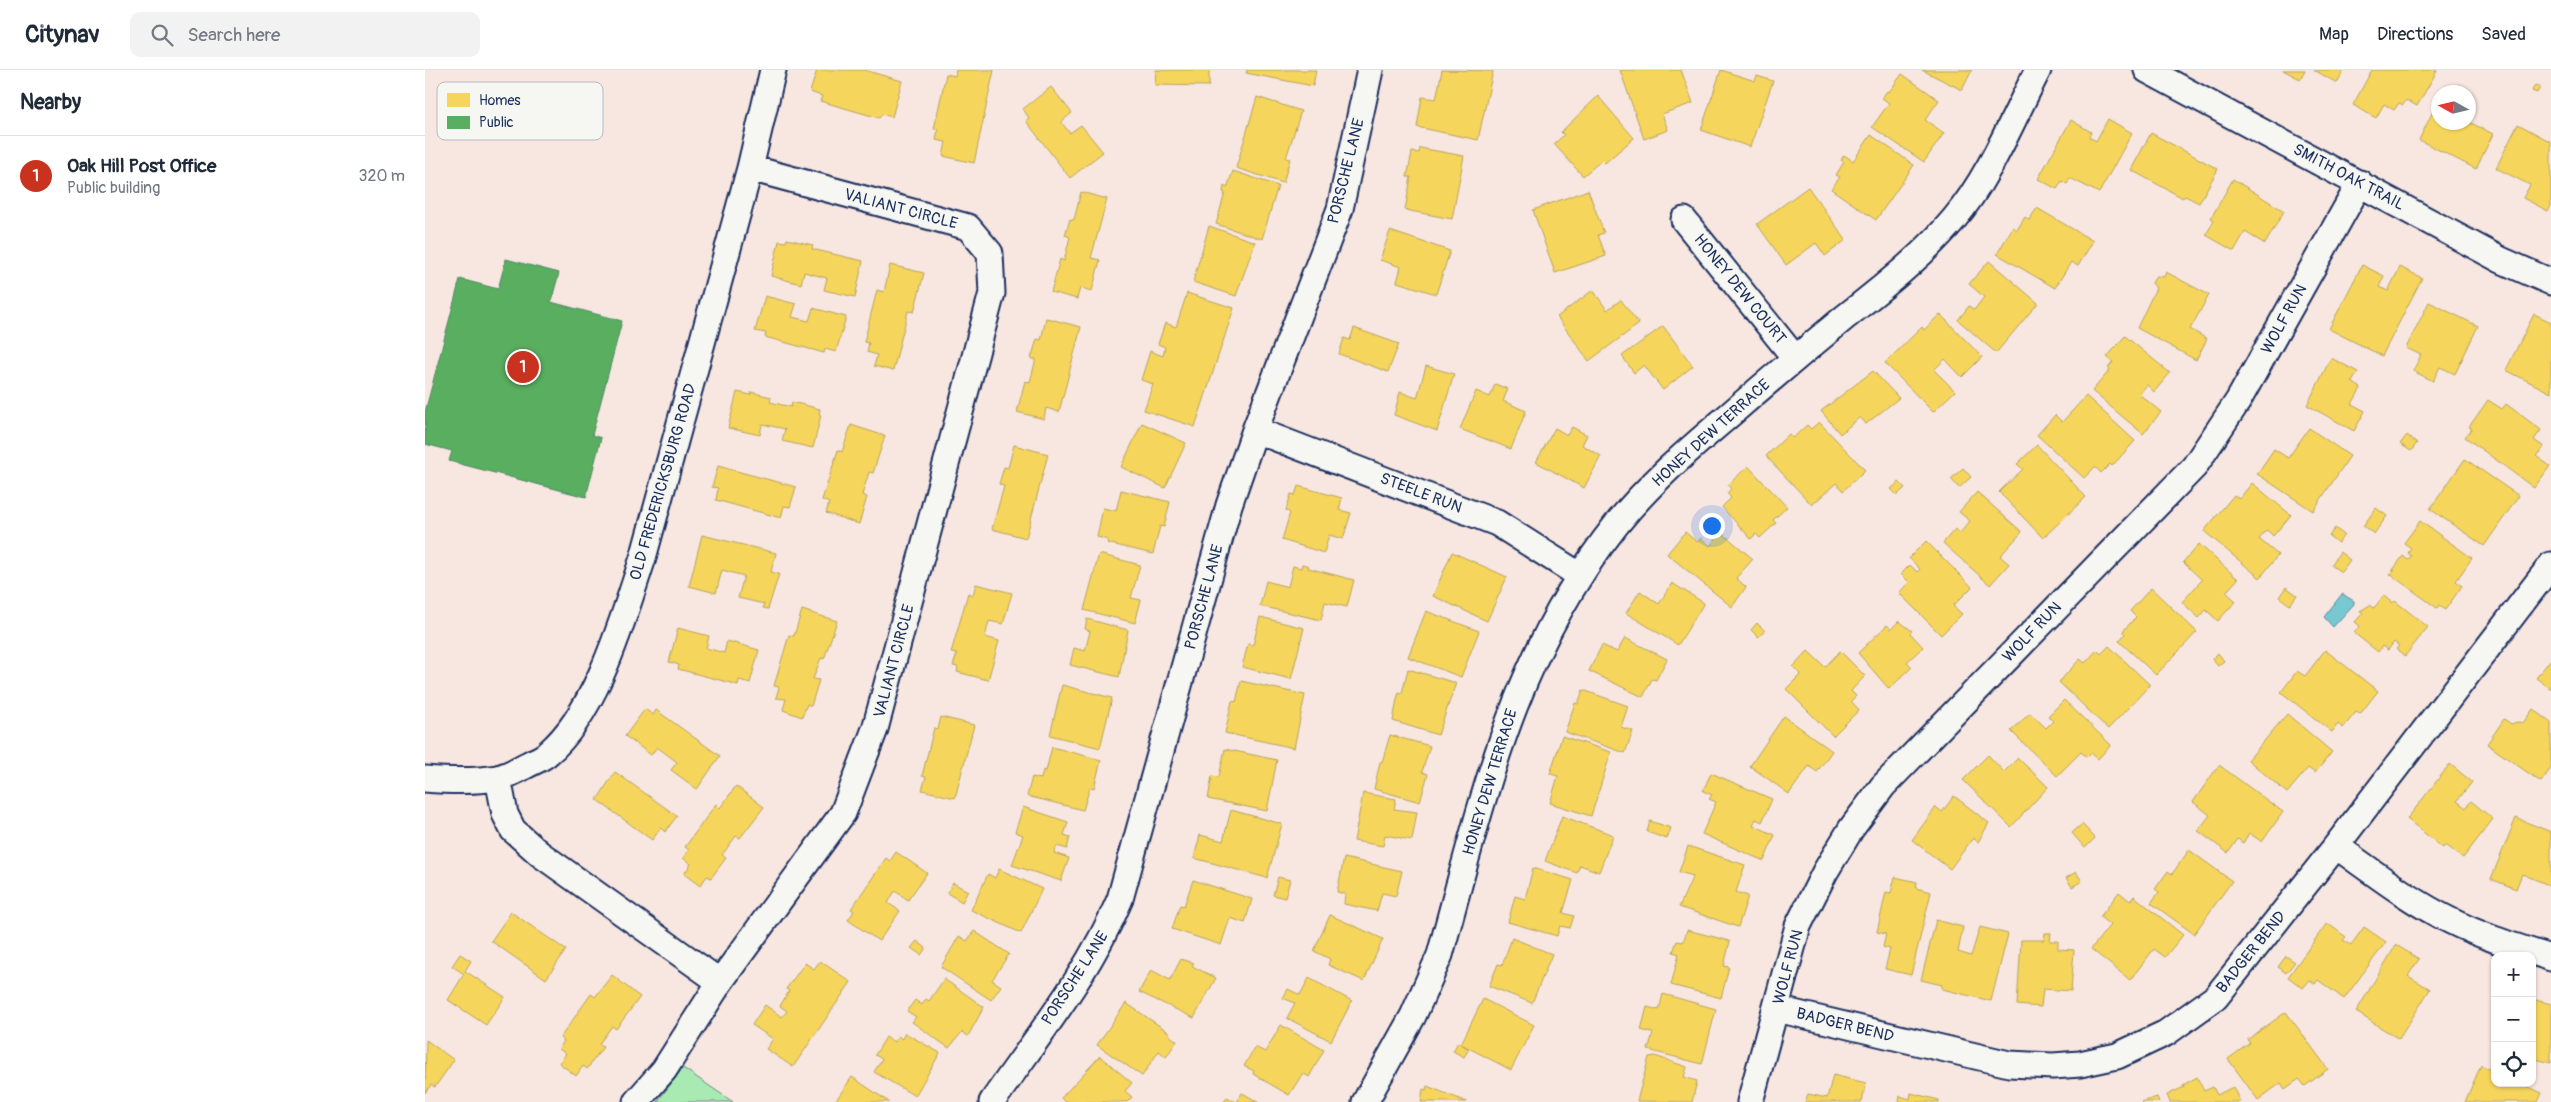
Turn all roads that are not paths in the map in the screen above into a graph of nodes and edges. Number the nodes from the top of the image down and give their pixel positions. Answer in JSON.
{"nodes":[{"id":1,"x":773,"y":70,"type":"edge"},
{"id":2,"x":1370,"y":70,"type":"edge"},
{"id":3,"x":2038,"y":70,"type":"edge"},
{"id":4,"x":2147,"y":70,"type":"edge"},
{"id":5,"x":750,"y":168,"type":"junction"},
{"id":6,"x":2360,"y":183,"type":"junction"},
{"id":7,"x":1684,"y":220,"type":"dead end"},
{"id":8,"x":2551,"y":282,"type":"edge"},
{"id":9,"x":1795,"y":358,"type":"junction"},
{"id":10,"x":1255,"y":430,"type":"junction"},
{"id":11,"x":2551,"y":565,"type":"edge"},
{"id":12,"x":1579,"y":575,"type":"junction"},
{"id":13,"x":498,"y":778,"type":"junction"},
{"id":14,"x":425,"y":779,"type":"edge"},
{"id":15,"x":2336,"y":846,"type":"junction"},
{"id":16,"x":2551,"y":958,"type":"edge"},
{"id":17,"x":720,"y":982,"type":"junction"},
{"id":18,"x":1777,"y":1009,"type":"junction"},
{"id":19,"x":636,"y":1102,"type":"edge"},
{"id":20,"x":992,"y":1102,"type":"edge"},
{"id":21,"x":1365,"y":1102,"type":"edge"},
{"id":22,"x":1750,"y":1102,"type":"edge"}],
"edges":[{"from":1,"to":5,"type":"street","name":"OLD FREDERICKSBURG ROAD"},
{"from":2,"to":10,"type":"street","name":"PORSCHE LANE"},
{"from":3,"to":9,"type":"street","name":"HONEY DEW TERRACE"},
{"from":4,"to":6,"type":"street","name":"SMITH OAK TRAIL"},
{"from":5,"to":13,"type":"street","name":"OLD FREDERICKSBURG ROAD"},
{"from":5,"to":17,"type":"street","name":"VALIANT CIRCLE"},
{"from":6,"to":8,"type":"street","name":"SMITH OAK TRAIL"},
{"from":6,"to":18,"type":"street","name":"WOLF RUN"},
{"from":7,"to":9,"type":"street","name":"HONEY DEW COURT"},
{"from":9,"to":12,"type":"street","name":"HONEY DEW TERRACE"},
{"from":10,"to":12,"type":"street","name":"STEELE RUN"},
{"from":10,"to":20,"type":"street","name":"PORSCHE LANE"},
{"from":11,"to":15,"type":"street","name":"BADGER BEND"},
{"from":12,"to":21,"type":"street","name":"HONEY DEW TERRACE"},
{"from":13,"to":14,"type":"street","name":"OLD FREDERICKSBURG ROAD"},
{"from":13,"to":17,"type":"street"},
{"from":15,"to":16,"type":"street"},
{"from":15,"to":18,"type":"street","name":"BADGER BEND"},
{"from":17,"to":19,"type":"street","name":"VALIANT CIRCLE"},
{"from":18,"to":22,"type":"street","name":"WOLF RUN"}]}
